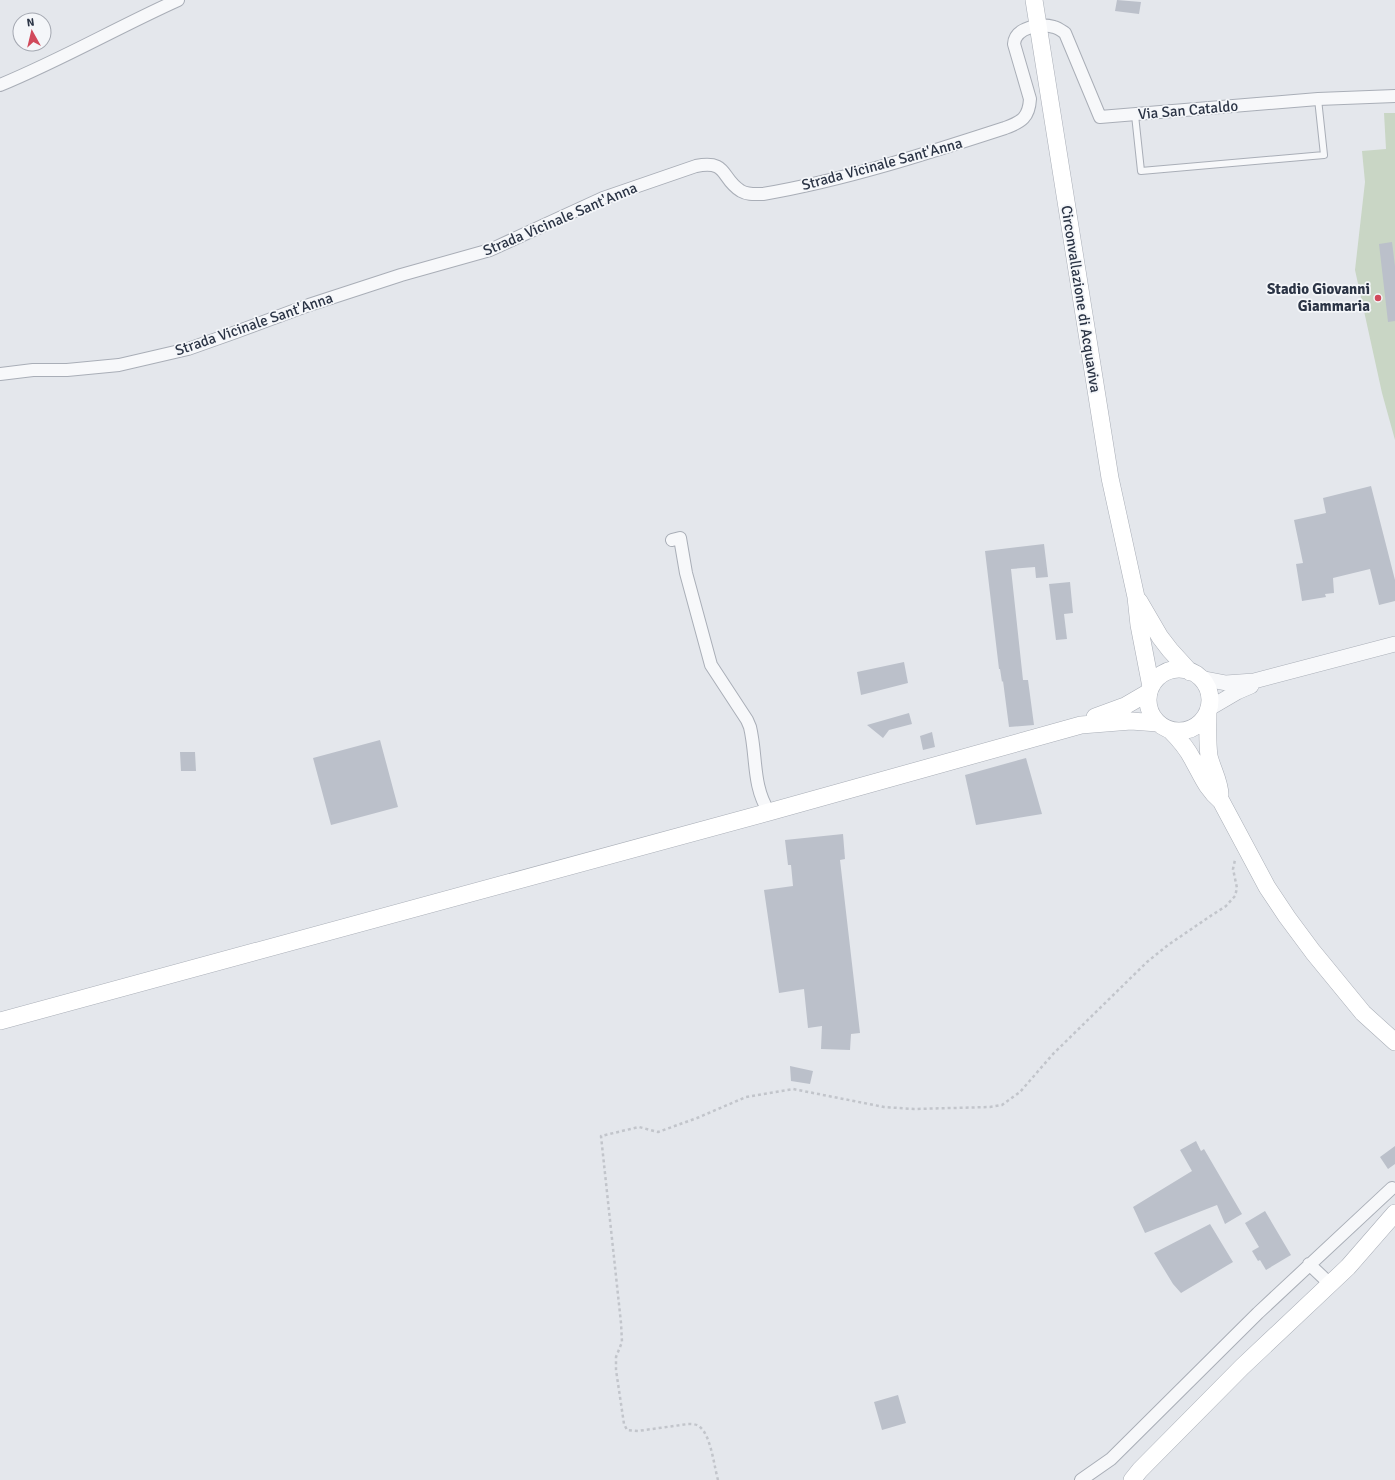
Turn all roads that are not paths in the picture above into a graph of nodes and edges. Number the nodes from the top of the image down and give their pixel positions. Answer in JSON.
{"nodes":[{"id":1,"x":178,"y":0,"type":"edge"},
{"id":2,"x":1034,"y":0,"type":"edge"},
{"id":3,"x":1038,"y":26,"type":"junction"},
{"id":4,"x":0,"y":85,"type":"edge"},
{"id":5,"x":1395,"y":96,"type":"edge"},
{"id":6,"x":1318,"y":99,"type":"junction"},
{"id":7,"x":1135,"y":115,"type":"junction"},
{"id":8,"x":0,"y":374,"type":"edge"},
{"id":9,"x":672,"y":540,"type":"dead end"},
{"id":10,"x":1136,"y":597,"type":"junction"},
{"id":11,"x":1395,"y":644,"type":"edge"},
{"id":12,"x":1195,"y":675,"type":"junction"},
{"id":13,"x":1278,"y":675,"type":"junction"},
{"id":14,"x":1150,"y":689,"type":"junction"},
{"id":15,"x":1208,"y":710,"type":"junction"},
{"id":16,"x":1081,"y":725,"type":"junction"},
{"id":17,"x":1164,"y":727,"type":"junction"},
{"id":18,"x":1221,"y":801,"type":"junction"},
{"id":19,"x":769,"y":812,"type":"junction"},
{"id":20,"x":0,"y":1021,"type":"edge"},
{"id":21,"x":1395,"y":1042,"type":"edge"},
{"id":22,"x":1392,"y":1188,"type":"dead end"},
{"id":23,"x":1395,"y":1213,"type":"edge"},
{"id":24,"x":1309,"y":1264,"type":"junction"},
{"id":25,"x":1330,"y":1284,"type":"junction"},
{"id":26,"x":1081,"y":1480,"type":"edge"},
{"id":27,"x":1132,"y":1480,"type":"edge"}],
"edges":[{"from":1,"to":4,"type":"street"},
{"from":2,"to":3,"type":"main road","name":"Circonvallazione di Acquaviva"},
{"from":3,"to":7,"type":"street","name":"Via San Cataldo"},
{"from":3,"to":8,"type":"street","name":"Strada Vicinale Sant'Anna"},
{"from":3,"to":10,"type":"main road","name":"Circonvallazione di Acquaviva"},
{"from":5,"to":6,"type":"street","name":"Via San Cataldo"},
{"from":6,"to":7,"type":"street","name":"Via San Cataldo"},
{"from":6,"to":7,"type":"lane"},
{"from":9,"to":19,"type":"street"},
{"from":10,"to":12,"type":"main road"},
{"from":10,"to":14,"type":"main road"},
{"from":11,"to":13,"type":"street"},
{"from":12,"to":13,"type":"street"},
{"from":12,"to":14,"type":"main road"},
{"from":12,"to":15,"type":"main road"},
{"from":13,"to":15,"type":"street"},
{"from":14,"to":16,"type":"main road"},
{"from":14,"to":17,"type":"main road"},
{"from":15,"to":17,"type":"main road"},
{"from":15,"to":18,"type":"main road"},
{"from":16,"to":17,"type":"main road"},
{"from":16,"to":19,"type":"main road"},
{"from":17,"to":18,"type":"main road"},
{"from":18,"to":21,"type":"main road"},
{"from":19,"to":20,"type":"main road"},
{"from":22,"to":24,"type":"street"},
{"from":23,"to":25,"type":"main road"},
{"from":24,"to":25,"type":"street"},
{"from":24,"to":26,"type":"street"},
{"from":25,"to":27,"type":"main road"}]}
